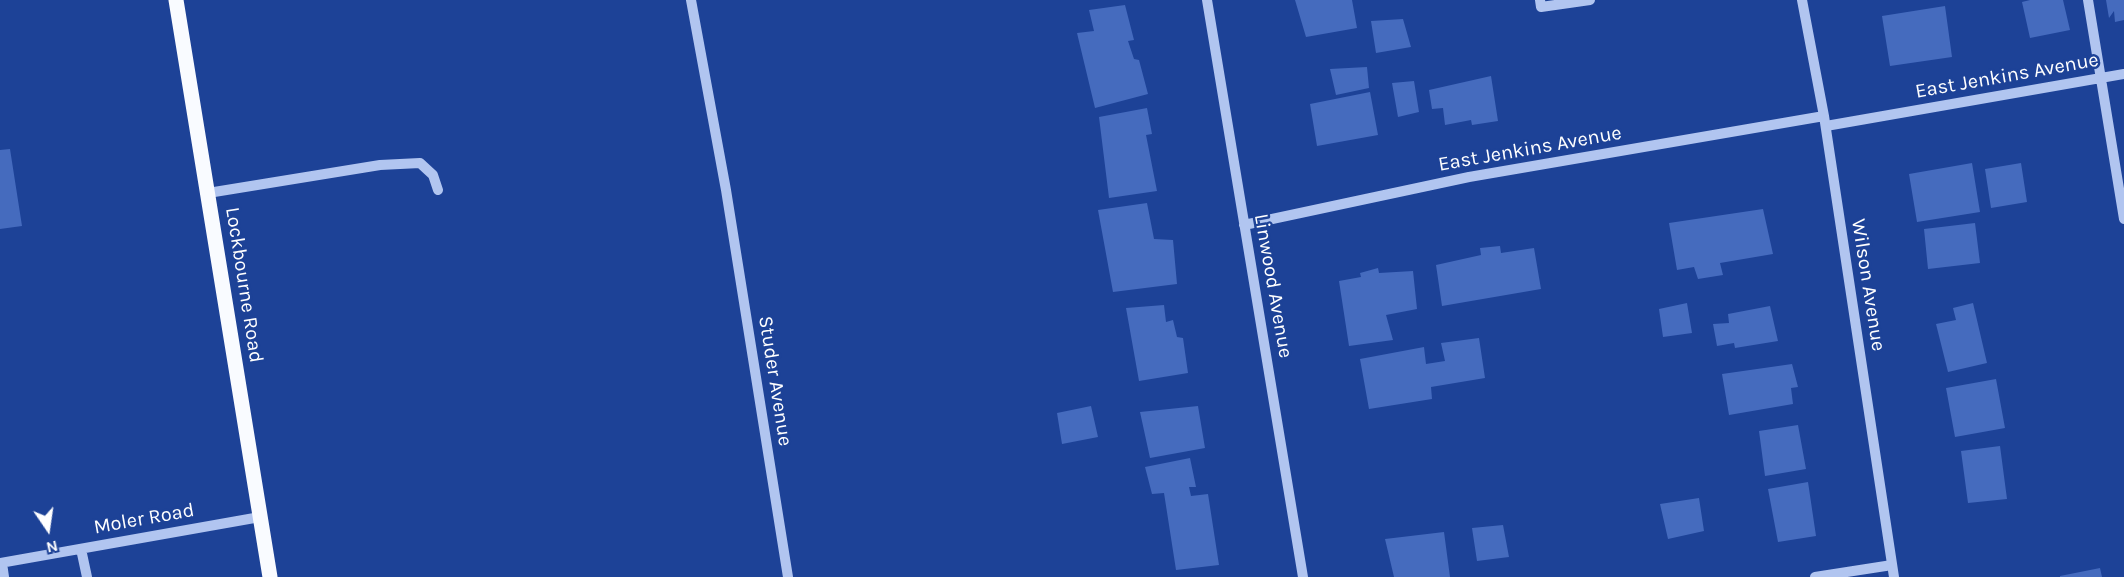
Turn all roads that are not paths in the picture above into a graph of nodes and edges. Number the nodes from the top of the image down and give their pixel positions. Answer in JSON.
{"nodes":[{"id":1,"x":176,"y":0,"type":"edge"},
{"id":2,"x":691,"y":0,"type":"edge"},
{"id":3,"x":1207,"y":0,"type":"edge"},
{"id":4,"x":1540,"y":0,"type":"edge"},
{"id":5,"x":1590,"y":0,"type":"edge"},
{"id":6,"x":1802,"y":0,"type":"edge"},
{"id":7,"x":2088,"y":0,"type":"edge"},
{"id":8,"x":2124,"y":74,"type":"edge"},
{"id":9,"x":2100,"y":78,"type":"junction"},
{"id":10,"x":1825,"y":121,"type":"junction"},
{"id":11,"x":438,"y":190,"type":"dead end"},
{"id":12,"x":208,"y":193,"type":"junction"},
{"id":13,"x":2124,"y":219,"type":"edge"},
{"id":14,"x":1244,"y":225,"type":"junction"},
{"id":15,"x":260,"y":517,"type":"junction"},
{"id":16,"x":81,"y":549,"type":"junction"},
{"id":17,"x":1,"y":563,"type":"edge"},
{"id":18,"x":1892,"y":565,"type":"junction"},
{"id":19,"x":4,"y":577,"type":"edge"},
{"id":20,"x":87,"y":577,"type":"edge"},
{"id":21,"x":270,"y":577,"type":"edge"},
{"id":22,"x":789,"y":577,"type":"edge"},
{"id":23,"x":1303,"y":577,"type":"edge"},
{"id":24,"x":1815,"y":577,"type":"edge"},
{"id":25,"x":1894,"y":577,"type":"edge"}],
"edges":[{"from":1,"to":12,"type":"main road","name":"Lockbourne Road"},
{"from":2,"to":22,"type":"street","name":"Studer Avenue"},
{"from":3,"to":14,"type":"street","name":"Linwood Avenue"},
{"from":4,"to":5,"type":"street"},
{"from":6,"to":10,"type":"street","name":"Wilson Avenue"},
{"from":7,"to":9,"type":"street"},
{"from":8,"to":9,"type":"street","name":"East Jenkins Avenue"},
{"from":9,"to":10,"type":"street","name":"East Jenkins Avenue"},
{"from":9,"to":13,"type":"street"},
{"from":10,"to":14,"type":"street","name":"East Jenkins Avenue"},
{"from":10,"to":18,"type":"street","name":"Wilson Avenue"},
{"from":11,"to":12,"type":"street"},
{"from":12,"to":15,"type":"main road","name":"Lockbourne Road"},
{"from":14,"to":23,"type":"street","name":"Linwood Avenue"},
{"from":15,"to":16,"type":"street","name":"Moler Road"},
{"from":15,"to":21,"type":"main road","name":"Lockbourne Road"},
{"from":16,"to":17,"type":"street","name":"Moler Road"},
{"from":16,"to":20,"type":"street"},
{"from":17,"to":19,"type":"street"},
{"from":18,"to":24,"type":"street"},
{"from":18,"to":25,"type":"street","name":"Wilson Avenue"}]}
